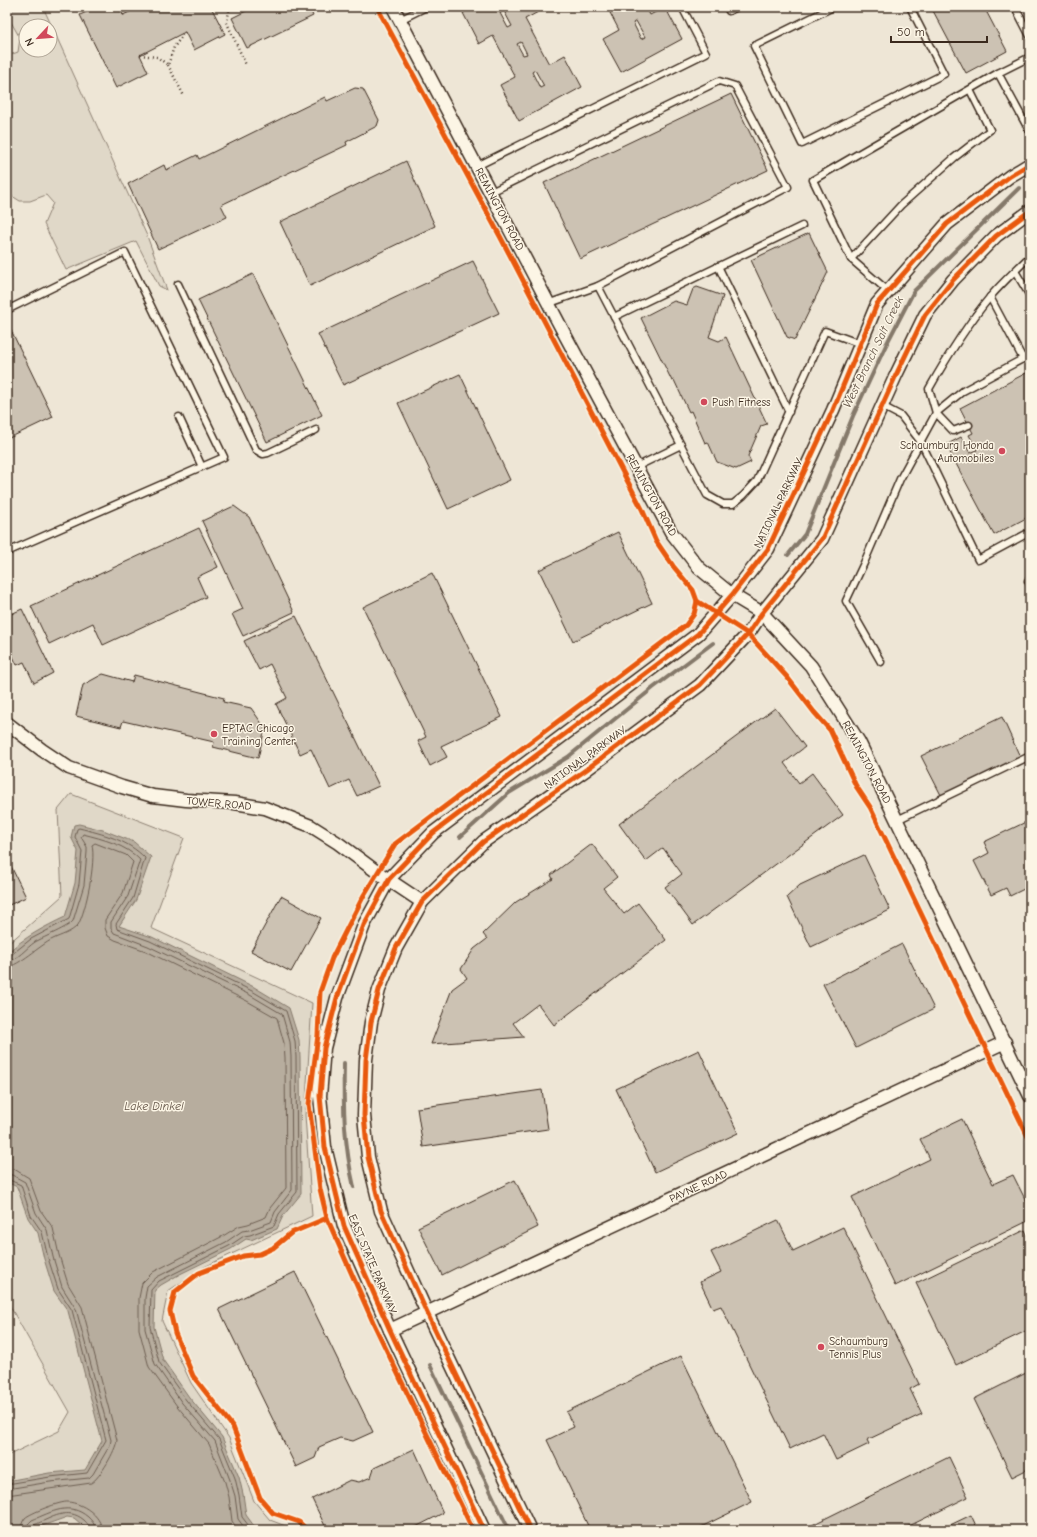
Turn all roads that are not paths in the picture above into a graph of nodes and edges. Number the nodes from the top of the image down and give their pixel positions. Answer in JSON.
{"nodes":[{"id":1,"x":393,"y":7,"type":"edge"},
{"id":2,"x":426,"y":7,"type":"edge"},
{"id":3,"x":682,"y":7,"type":"edge"},
{"id":4,"x":727,"y":7,"type":"edge"},
{"id":5,"x":736,"y":7,"type":"edge"},
{"id":6,"x":833,"y":7,"type":"edge"},
{"id":7,"x":910,"y":7,"type":"edge"},
{"id":8,"x":1019,"y":7,"type":"edge"},
{"id":9,"x":400,"y":20,"type":"junction"},
{"id":10,"x":1030,"y":36,"type":"edge"},
{"id":11,"x":1030,"y":57,"type":"edge"},
{"id":12,"x":998,"y":73,"type":"junction"},
{"id":13,"x":970,"y":90,"type":"junction"},
{"id":14,"x":1030,"y":132,"type":"edge"},
{"id":15,"x":1030,"y":164,"type":"edge"},
{"id":16,"x":478,"y":166,"type":"junction"},
{"id":17,"x":491,"y":192,"type":"junction"},
{"id":18,"x":1030,"y":211,"type":"edge"},
{"id":19,"x":802,"y":226,"type":"dead end"},
{"id":20,"x":1030,"y":258,"type":"edge"},
{"id":21,"x":851,"y":259,"type":"junction"},
{"id":22,"x":718,"y":266,"type":"junction"},
{"id":23,"x":1015,"y":271,"type":"junction"},
{"id":24,"x":178,"y":284,"type":"dead end"},
{"id":25,"x":598,"y":286,"type":"junction"},
{"id":26,"x":888,"y":291,"type":"junction"},
{"id":27,"x":1030,"y":296,"type":"edge"},
{"id":28,"x":990,"y":297,"type":"junction"},
{"id":29,"x":550,"y":303,"type":"junction"},
{"id":30,"x":7,"y":310,"type":"edge"},
{"id":31,"x":614,"y":317,"type":"junction"},
{"id":32,"x":861,"y":344,"type":"junction"},
{"id":33,"x":1030,"y":355,"type":"edge"},
{"id":34,"x":1023,"y":359,"type":"junction"},
{"id":35,"x":882,"y":406,"type":"junction"},
{"id":36,"x":789,"y":412,"type":"junction"},
{"id":37,"x":936,"y":412,"type":"junction"},
{"id":38,"x":179,"y":417,"type":"dead end"},
{"id":39,"x":969,"y":425,"type":"dead end"},
{"id":40,"x":316,"y":430,"type":"dead end"},
{"id":41,"x":920,"y":442,"type":"junction"},
{"id":42,"x":680,"y":445,"type":"junction"},
{"id":43,"x":202,"y":467,"type":"junction"},
{"id":44,"x":636,"y":467,"type":"junction"},
{"id":45,"x":1030,"y":532,"type":"edge"},
{"id":46,"x":7,"y":552,"type":"edge"},
{"id":47,"x":1030,"y":580,"type":"edge"},
{"id":48,"x":1030,"y":584,"type":"edge"},
{"id":49,"x":732,"y":595,"type":"junction"},
{"id":50,"x":762,"y":614,"type":"junction"},
{"id":51,"x":881,"y":662,"type":"dead end"},
{"id":52,"x":7,"y":723,"type":"edge"},
{"id":53,"x":1030,"y":756,"type":"edge"},
{"id":54,"x":897,"y":820,"type":"junction"},
{"id":55,"x":389,"y":879,"type":"junction"},
{"id":56,"x":422,"y":902,"type":"junction"},
{"id":57,"x":1005,"y":1042,"type":"junction"},
{"id":58,"x":1030,"y":1096,"type":"edge"},
{"id":59,"x":427,"y":1313,"type":"junction"},
{"id":60,"x":390,"y":1330,"type":"junction"},
{"id":61,"x":484,"y":1530,"type":"edge"},
{"id":62,"x":530,"y":1530,"type":"edge"}],
"edges":[{"from":1,"to":9,"type":"street","name":"REMINGTON ROAD"},
{"from":2,"to":9,"type":"lane"},
{"from":3,"to":16,"type":"lane"},
{"from":4,"to":5,"type":"lane"},
{"from":6,"to":7,"type":"lane"},
{"from":8,"to":10,"type":"lane"},
{"from":9,"to":16,"type":"street","name":"REMINGTON ROAD"},
{"from":11,"to":12,"type":"lane"},
{"from":12,"to":13,"type":"lane"},
{"from":12,"to":14,"type":"lane"},
{"from":13,"to":21,"type":"lane"},
{"from":13,"to":21,"type":"lane"},
{"from":15,"to":26,"type":"street","name":"NATIONAL PARKWAY"},
{"from":16,"to":17,"type":"street","name":"REMINGTON ROAD"},
{"from":17,"to":25,"type":"lane"},
{"from":17,"to":29,"type":"street","name":"REMINGTON ROAD"},
{"from":18,"to":35,"type":"street","name":"NATIONAL PARKWAY"},
{"from":19,"to":22,"type":"lane"},
{"from":20,"to":23,"type":"lane"},
{"from":21,"to":26,"type":"lane"},
{"from":22,"to":31,"type":"lane"},
{"from":22,"to":36,"type":"lane"},
{"from":23,"to":27,"type":"lane"},
{"from":23,"to":28,"type":"lane"},
{"from":24,"to":40,"type":"lane"},
{"from":25,"to":29,"type":"lane"},
{"from":25,"to":31,"type":"lane"},
{"from":26,"to":32,"type":"street","name":"NATIONAL PARKWAY"},
{"from":28,"to":34,"type":"lane"},
{"from":28,"to":37,"type":"lane"},
{"from":29,"to":44,"type":"street","name":"REMINGTON ROAD"},
{"from":30,"to":43,"type":"lane"},
{"from":31,"to":42,"type":"lane"},
{"from":32,"to":36,"type":"lane"},
{"from":32,"to":49,"type":"street","name":"NATIONAL PARKWAY"},
{"from":33,"to":34,"type":"lane"},
{"from":34,"to":37,"type":"lane"},
{"from":35,"to":41,"type":"lane"},
{"from":35,"to":50,"type":"street","name":"NATIONAL PARKWAY"},
{"from":36,"to":42,"type":"lane"},
{"from":37,"to":39,"type":"lane"},
{"from":37,"to":41,"type":"lane"},
{"from":38,"to":43,"type":"lane"},
{"from":41,"to":45,"type":"lane"},
{"from":41,"to":51,"type":"lane"},
{"from":42,"to":44,"type":"lane"},
{"from":43,"to":46,"type":"lane"},
{"from":44,"to":49,"type":"street","name":"REMINGTON ROAD"},
{"from":47,"to":48,"type":"lane"},
{"from":49,"to":50,"type":"street","name":"REMINGTON ROAD"},
{"from":49,"to":55,"type":"street","name":"NATIONAL PARKWAY"},
{"from":50,"to":54,"type":"street","name":"REMINGTON ROAD"},
{"from":50,"to":56,"type":"street","name":"NATIONAL PARKWAY"},
{"from":52,"to":55,"type":"street","name":"TOWER ROAD"},
{"from":53,"to":54,"type":"lane"},
{"from":54,"to":57,"type":"street","name":"REMINGTON ROAD"},
{"from":55,"to":56,"type":"street","name":"TOWER ROAD"},
{"from":55,"to":60,"type":"street","name":"EAST STATE PARKWAY"},
{"from":56,"to":59,"type":"street"},
{"from":57,"to":58,"type":"street","name":"REMINGTON ROAD"},
{"from":57,"to":59,"type":"street","name":"PAYNE ROAD"},
{"from":59,"to":60,"type":"street","name":"PAYNE ROAD"},
{"from":59,"to":62,"type":"street"},
{"from":60,"to":61,"type":"street","name":"EAST STATE PARKWAY"}]}
